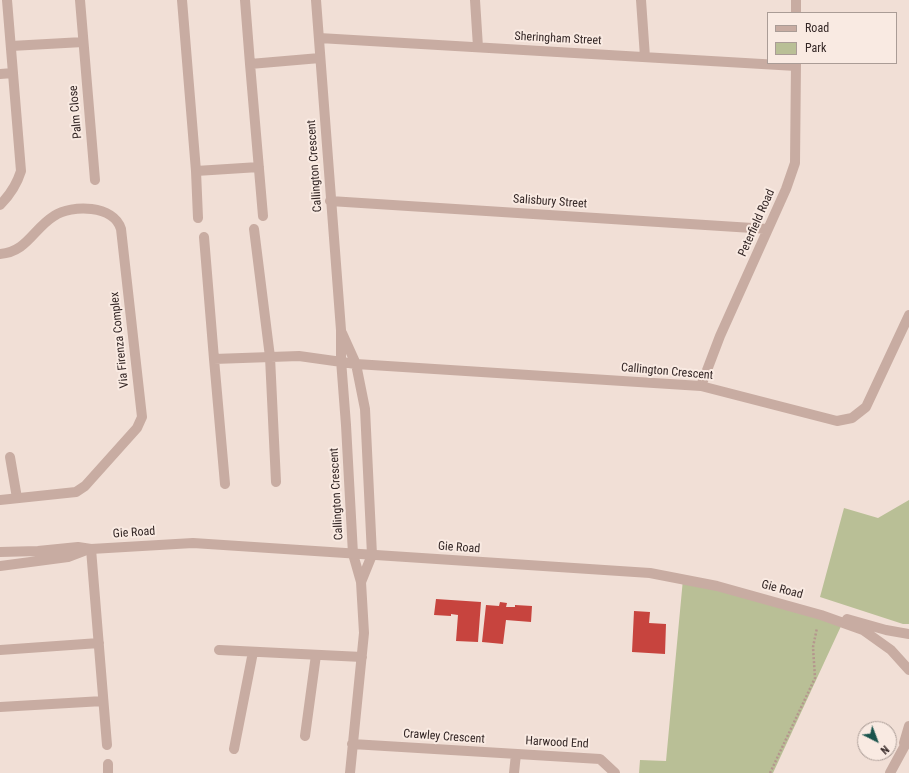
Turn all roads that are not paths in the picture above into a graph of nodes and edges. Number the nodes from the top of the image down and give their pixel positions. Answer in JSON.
{"nodes":[{"id":1,"x":7,"y":0,"type":"edge"},
{"id":2,"x":80,"y":0,"type":"edge"},
{"id":3,"x":182,"y":0,"type":"edge"},
{"id":4,"x":245,"y":0,"type":"edge"},
{"id":5,"x":316,"y":0,"type":"edge"},
{"id":6,"x":475,"y":0,"type":"edge"},
{"id":7,"x":640,"y":0,"type":"edge"},
{"id":8,"x":796,"y":0,"type":"edge"},
{"id":9,"x":796,"y":12,"type":"edge"},
{"id":10,"x":319,"y":38,"type":"junction"},
{"id":11,"x":83,"y":42,"type":"junction"},
{"id":12,"x":11,"y":46,"type":"junction"},
{"id":13,"x":478,"y":47,"type":"junction"},
{"id":14,"x":645,"y":57,"type":"junction"},
{"id":15,"x":320,"y":58,"type":"junction"},
{"id":16,"x":767,"y":63,"type":"edge"},
{"id":17,"x":250,"y":64,"type":"junction"},
{"id":18,"x":796,"y":64,"type":"edge"},
{"id":19,"x":13,"y":73,"type":"junction"},
{"id":20,"x":0,"y":74,"type":"edge"},
{"id":21,"x":259,"y":167,"type":"junction"},
{"id":22,"x":196,"y":171,"type":"junction"},
{"id":23,"x":95,"y":180,"type":"dead end"},
{"id":24,"x":330,"y":201,"type":"junction"},
{"id":25,"x":0,"y":205,"type":"edge"},
{"id":26,"x":263,"y":216,"type":"dead end"},
{"id":27,"x":198,"y":218,"type":"dead end"},
{"id":28,"x":254,"y":229,"type":"dead end"},
{"id":29,"x":768,"y":229,"type":"junction"},
{"id":30,"x":204,"y":237,"type":"dead end"},
{"id":31,"x":0,"y":254,"type":"edge"},
{"id":32,"x":909,"y":316,"type":"edge"},
{"id":33,"x":341,"y":330,"type":"junction"},
{"id":34,"x":270,"y":357,"type":"junction"},
{"id":35,"x":214,"y":359,"type":"junction"},
{"id":36,"x":341,"y":360,"type":"junction"},
{"id":37,"x":356,"y":364,"type":"junction"},
{"id":38,"x":702,"y":386,"type":"junction"},
{"id":39,"x":10,"y":457,"type":"dead end"},
{"id":40,"x":276,"y":482,"type":"dead end"},
{"id":41,"x":225,"y":484,"type":"dead end"},
{"id":42,"x":17,"y":498,"type":"junction"},
{"id":43,"x":0,"y":500,"type":"edge"},
{"id":44,"x":91,"y":549,"type":"junction"},
{"id":45,"x":0,"y":552,"type":"edge"},
{"id":46,"x":353,"y":554,"type":"junction"},
{"id":47,"x":372,"y":555,"type":"junction"},
{"id":48,"x":0,"y":566,"type":"edge"},
{"id":49,"x":361,"y":582,"type":"junction"},
{"id":50,"x":821,"y":615,"type":"junction"},
{"id":51,"x":909,"y":634,"type":"edge"},
{"id":52,"x":99,"y":643,"type":"junction"},
{"id":53,"x":0,"y":650,"type":"edge"},
{"id":54,"x":219,"y":650,"type":"dead end"},
{"id":55,"x":254,"y":652,"type":"junction"},
{"id":56,"x":316,"y":655,"type":"junction"},
{"id":57,"x":362,"y":657,"type":"junction"},
{"id":58,"x":909,"y":670,"type":"edge"},
{"id":59,"x":103,"y":701,"type":"junction"},
{"id":60,"x":0,"y":707,"type":"edge"},
{"id":61,"x":909,"y":726,"type":"edge"},
{"id":62,"x":305,"y":736,"type":"dead end"},
{"id":63,"x":909,"y":738,"type":"edge"},
{"id":64,"x":352,"y":744,"type":"junction"},
{"id":65,"x":107,"y":745,"type":"dead end"},
{"id":66,"x":903,"y":747,"type":"junction"},
{"id":67,"x":234,"y":749,"type":"dead end"},
{"id":68,"x":516,"y":754,"type":"junction"},
{"id":69,"x":350,"y":773,"type":"edge"},
{"id":70,"x":514,"y":773,"type":"edge"},
{"id":71,"x":615,"y":773,"type":"edge"},
{"id":72,"x":890,"y":773,"type":"edge"}],
"edges":[{"from":1,"to":12,"type":"street"},
{"from":2,"to":11,"type":"street","name":"Palm Close"},
{"from":3,"to":22,"type":"street"},
{"from":4,"to":17,"type":"street"},
{"from":5,"to":10,"type":"street","name":"Callington Crescent"},
{"from":6,"to":13,"type":"street"},
{"from":7,"to":14,"type":"street"},
{"from":8,"to":9,"type":"street"},
{"from":10,"to":13,"type":"street","name":"Sheringham Street"},
{"from":10,"to":15,"type":"street","name":"Callington Crescent"},
{"from":11,"to":12,"type":"street"},
{"from":11,"to":23,"type":"street","name":"Palm Close"},
{"from":12,"to":19,"type":"street"},
{"from":13,"to":14,"type":"street","name":"Sheringham Street"},
{"from":14,"to":16,"type":"street","name":"Sheringham Street"},
{"from":15,"to":17,"type":"street"},
{"from":15,"to":24,"type":"street","name":"Callington Crescent"},
{"from":17,"to":21,"type":"street"},
{"from":18,"to":29,"type":"street","name":"Peterfield Road"},
{"from":19,"to":20,"type":"street"},
{"from":19,"to":25,"type":"street"},
{"from":21,"to":22,"type":"street"},
{"from":21,"to":26,"type":"street"},
{"from":22,"to":27,"type":"street"},
{"from":24,"to":29,"type":"street","name":"Salisbury Street"},
{"from":24,"to":33,"type":"street","name":"Callington Crescent"},
{"from":28,"to":34,"type":"street"},
{"from":29,"to":38,"type":"street","name":"Peterfield Road"},
{"from":30,"to":35,"type":"street"},
{"from":31,"to":42,"type":"street","name":"Via Firenza Complex"},
{"from":32,"to":38,"type":"street","name":"Callington Crescent"},
{"from":33,"to":36,"type":"street","name":"Callington Crescent"},
{"from":33,"to":37,"type":"street","name":"Callington Crescent"},
{"from":34,"to":35,"type":"street"},
{"from":34,"to":36,"type":"street"},
{"from":34,"to":40,"type":"street"},
{"from":35,"to":41,"type":"street"},
{"from":36,"to":37,"type":"street","name":"Callington Crescent"},
{"from":36,"to":46,"type":"street","name":"Callington Crescent"},
{"from":37,"to":38,"type":"street","name":"Callington Crescent"},
{"from":37,"to":47,"type":"street","name":"Callington Crescent"},
{"from":39,"to":42,"type":"street"},
{"from":42,"to":43,"type":"street","name":"Via Firenza Complex"},
{"from":44,"to":45,"type":"street","name":"Gie Road"},
{"from":44,"to":46,"type":"street","name":"Gie Road"},
{"from":44,"to":48,"type":"street","name":"Gie Road"},
{"from":44,"to":52,"type":"street"},
{"from":46,"to":47,"type":"street","name":"Gie Road"},
{"from":46,"to":49,"type":"street"},
{"from":47,"to":49,"type":"street"},
{"from":47,"to":50,"type":"street","name":"Gie Road"},
{"from":49,"to":57,"type":"street"},
{"from":50,"to":51,"type":"street","name":"Gie Road"},
{"from":50,"to":58,"type":"street","name":"Gie Road"},
{"from":52,"to":53,"type":"street"},
{"from":52,"to":59,"type":"street"},
{"from":54,"to":55,"type":"street"},
{"from":55,"to":56,"type":"street"},
{"from":55,"to":67,"type":"street"},
{"from":56,"to":57,"type":"street"},
{"from":56,"to":62,"type":"street"},
{"from":57,"to":64,"type":"street"},
{"from":59,"to":60,"type":"street"},
{"from":59,"to":65,"type":"street"},
{"from":61,"to":66,"type":"street"},
{"from":63,"to":66,"type":"street"},
{"from":64,"to":68,"type":"street","name":"Crawley Crescent"},
{"from":64,"to":69,"type":"street"},
{"from":66,"to":72,"type":"street"},
{"from":68,"to":70,"type":"street"},
{"from":68,"to":71,"type":"street","name":"Harwood End"}]}
